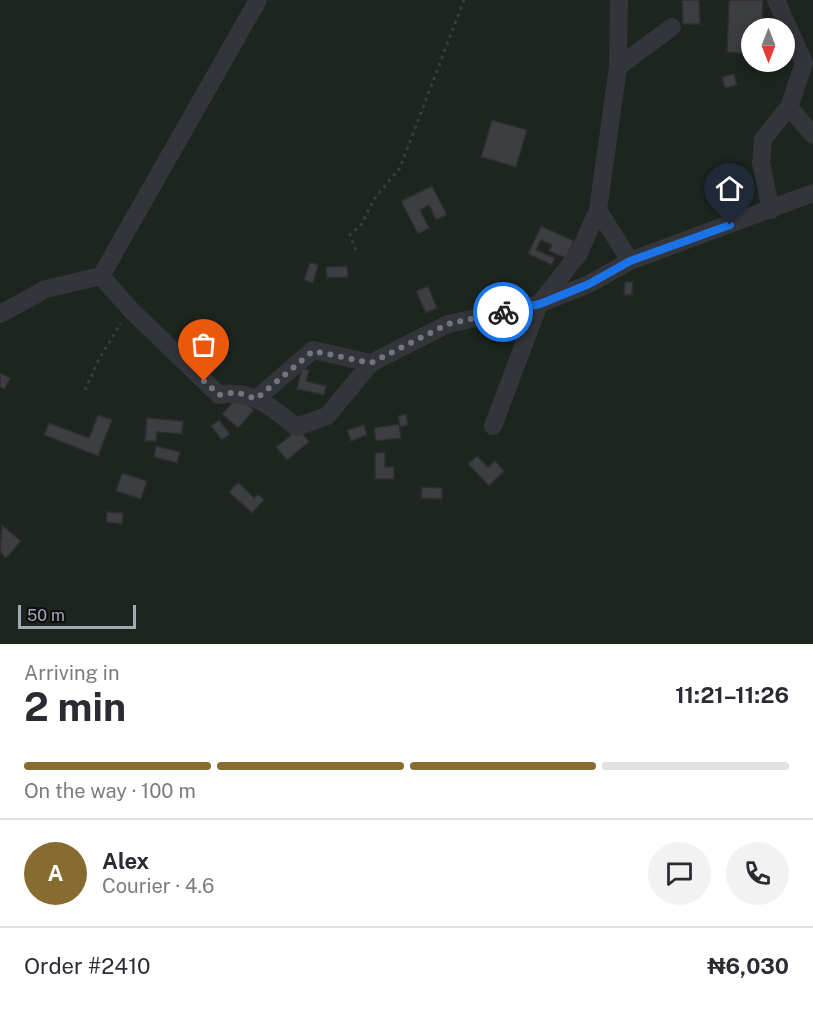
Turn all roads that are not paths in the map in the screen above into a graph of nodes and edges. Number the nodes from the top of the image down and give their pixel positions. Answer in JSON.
{"nodes":[{"id":1,"x":258,"y":0,"type":"edge"},
{"id":2,"x":619,"y":0,"type":"edge"},
{"id":3,"x":776,"y":0,"type":"edge"},
{"id":4,"x":672,"y":27,"type":"dead end"},
{"id":5,"x":618,"y":67,"type":"junction"},
{"id":6,"x":789,"y":107,"type":"junction"},
{"id":7,"x":813,"y":135,"type":"edge"},
{"id":8,"x":813,"y":193,"type":"edge"},
{"id":9,"x":598,"y":210,"type":"junction"},
{"id":10,"x":771,"y":210,"type":"junction"},
{"id":11,"x":630,"y":261,"type":"junction"},
{"id":12,"x":101,"y":276,"type":"junction"},
{"id":13,"x":540,"y":304,"type":"junction"},
{"id":14,"x":0,"y":314,"type":"edge"},
{"id":15,"x":371,"y":363,"type":"junction"},
{"id":16,"x":256,"y":399,"type":"junction"},
{"id":17,"x":493,"y":426,"type":"dead end"}],
"edges":[{"from":1,"to":12,"type":"street"},
{"from":2,"to":5,"type":"street"},
{"from":3,"to":6,"type":"street"},
{"from":4,"to":5,"type":"street"},
{"from":5,"to":9,"type":"street"},
{"from":6,"to":7,"type":"street"},
{"from":6,"to":10,"type":"street"},
{"from":8,"to":10,"type":"street"},
{"from":9,"to":11,"type":"street"},
{"from":9,"to":13,"type":"street"},
{"from":10,"to":11,"type":"street"},
{"from":11,"to":13,"type":"street"},
{"from":12,"to":14,"type":"street"},
{"from":12,"to":16,"type":"street"},
{"from":13,"to":15,"type":"street"},
{"from":13,"to":17,"type":"street"},
{"from":15,"to":16,"type":"street"},
{"from":15,"to":16,"type":"street"}]}
